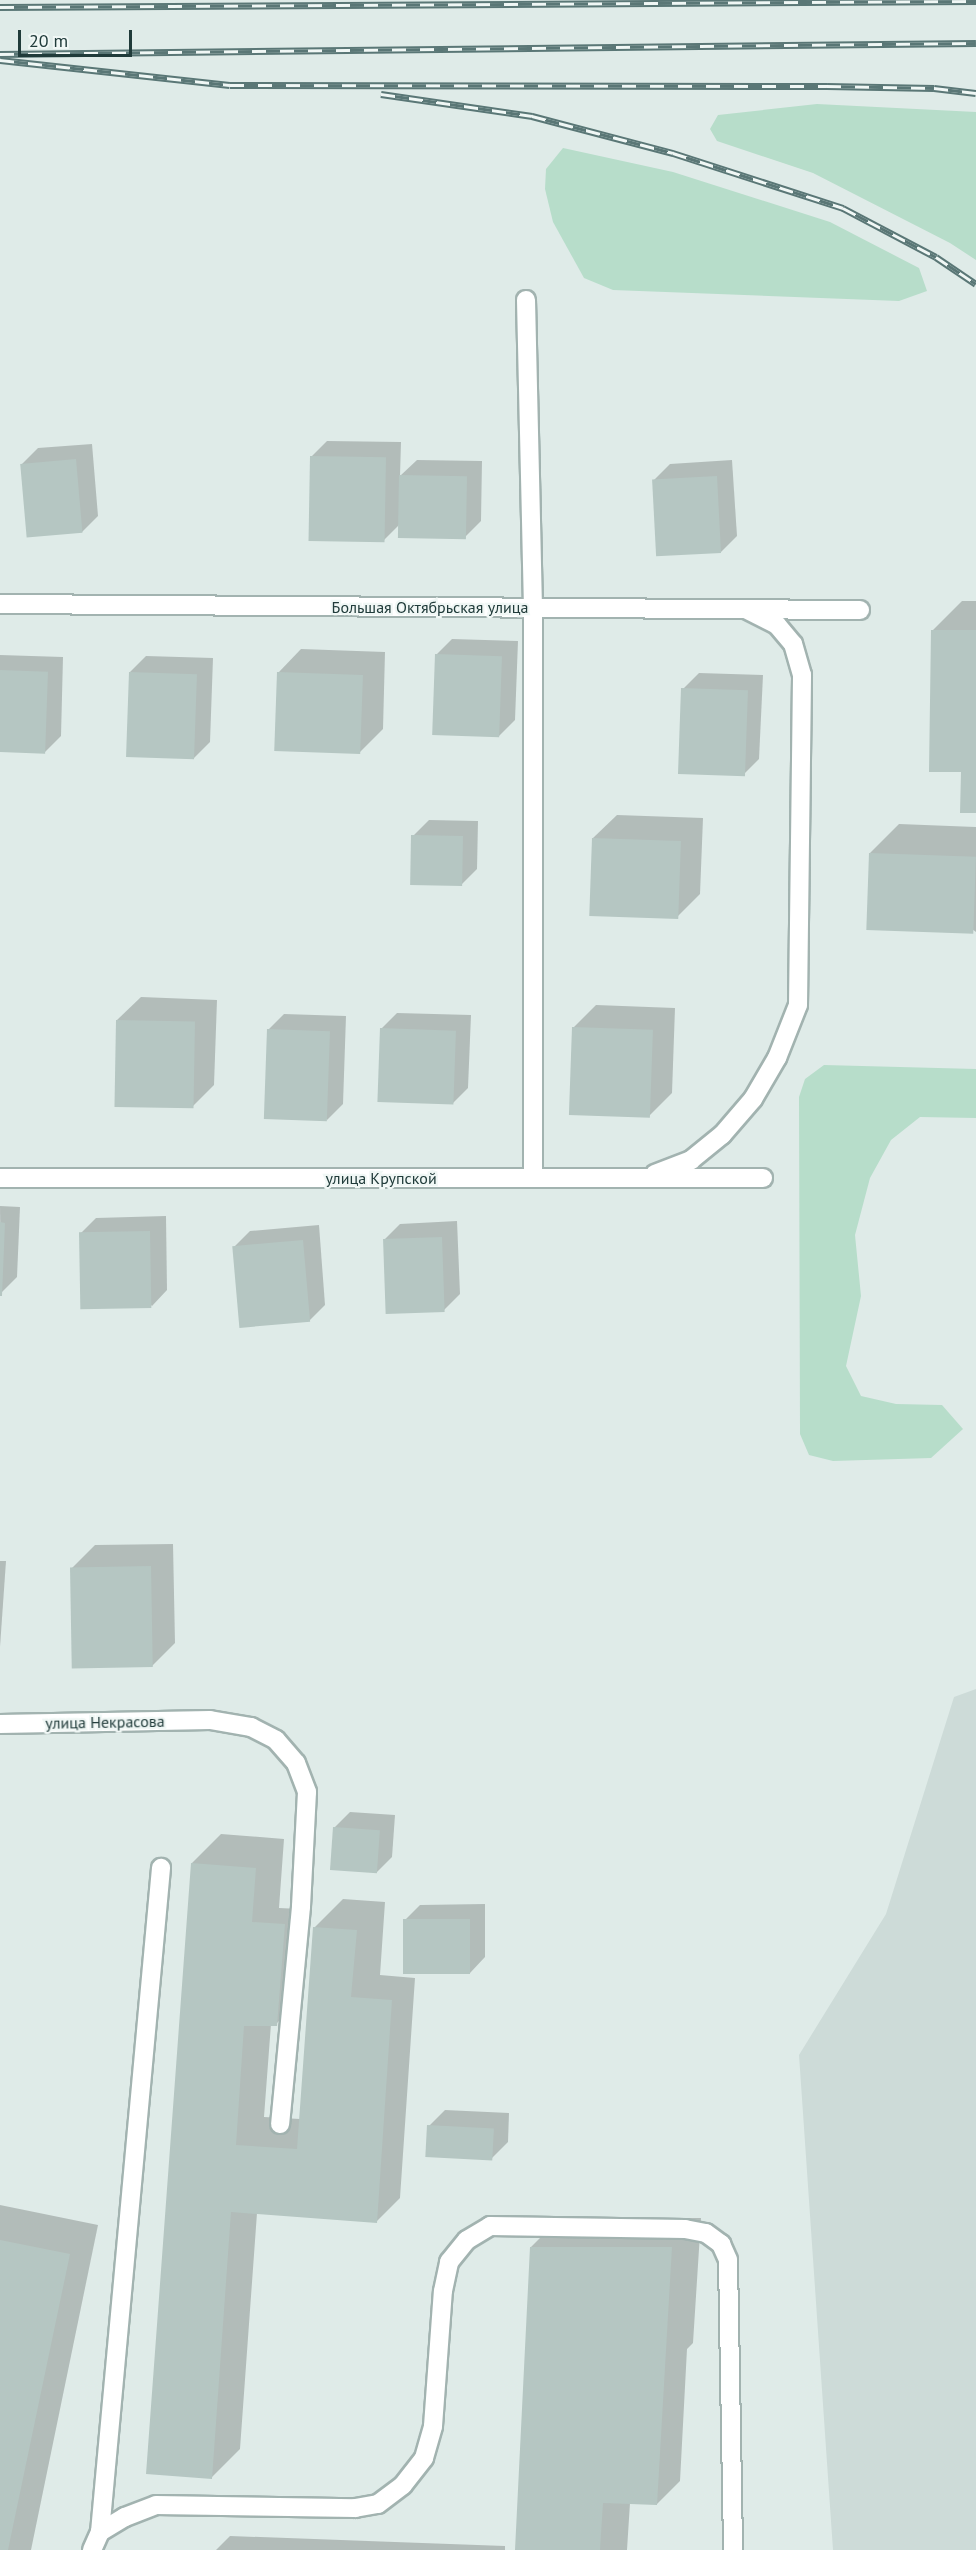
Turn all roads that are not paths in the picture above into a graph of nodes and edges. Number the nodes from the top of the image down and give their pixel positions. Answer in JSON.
{"nodes":[{"id":1,"x":526,"y":300,"type":"dead end"},
{"id":2,"x":0,"y":604,"type":"edge"},
{"id":3,"x":533,"y":608,"type":"junction"},
{"id":4,"x":747,"y":609,"type":"junction"},
{"id":5,"x":860,"y":610,"type":"dead end"},
{"id":6,"x":0,"y":1178,"type":"edge"},
{"id":7,"x":533,"y":1178,"type":"junction"},
{"id":8,"x":645,"y":1178,"type":"junction"},
{"id":9,"x":763,"y":1178,"type":"dead end"},
{"id":10,"x":0,"y":1724,"type":"edge"},
{"id":11,"x":161,"y":1868,"type":"dead end"},
{"id":12,"x":280,"y":2124,"type":"dead end"},
{"id":13,"x":100,"y":2532,"type":"junction"},
{"id":14,"x":92,"y":2550,"type":"edge"},
{"id":15,"x":733,"y":2550,"type":"edge"}],
"edges":[{"from":1,"to":3,"type":"street"},
{"from":2,"to":3,"type":"street","name":"Большая Октябрьская улица"},
{"from":3,"to":4,"type":"street","name":"Большая Октябрьская улица"},
{"from":3,"to":7,"type":"street"},
{"from":4,"to":5,"type":"street","name":"Большая Октябрьская улица"},
{"from":4,"to":8,"type":"street"},
{"from":6,"to":7,"type":"street","name":"улица Крупской"},
{"from":7,"to":8,"type":"street","name":"улица Крупской"},
{"from":8,"to":9,"type":"street","name":"улица Крупской"},
{"from":10,"to":12,"type":"street","name":"улица Некрасова"},
{"from":11,"to":13,"type":"street"},
{"from":13,"to":14,"type":"street"},
{"from":13,"to":15,"type":"street"}]}
